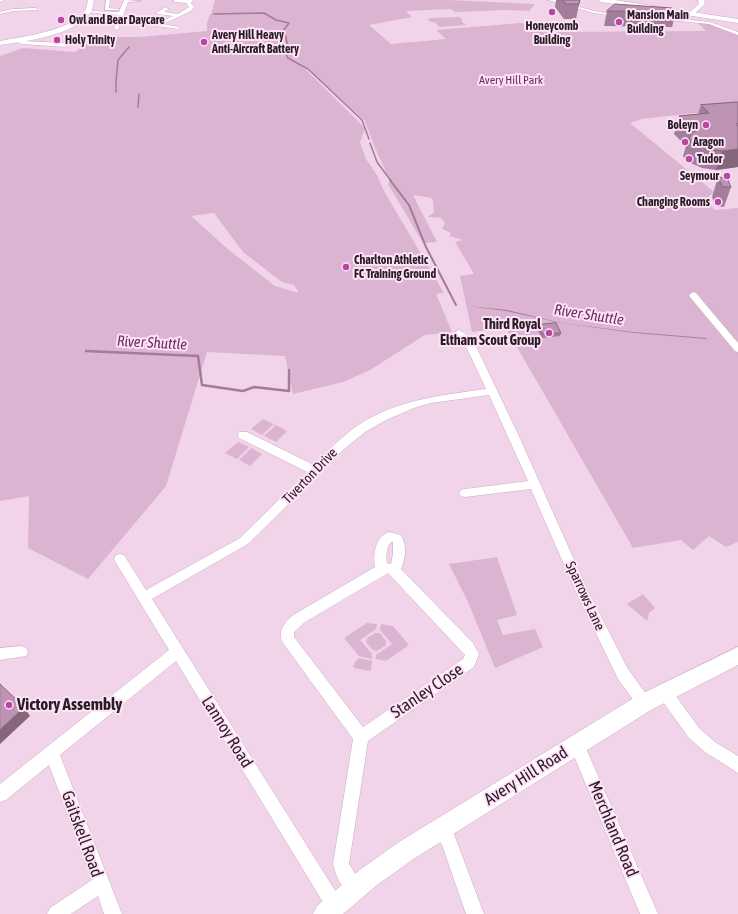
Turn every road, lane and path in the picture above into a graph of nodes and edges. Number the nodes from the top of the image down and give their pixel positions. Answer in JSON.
{"nodes":[{"id":1,"x":91,"y":0,"type":"edge"},
{"id":2,"x":108,"y":0,"type":"edge"},
{"id":3,"x":170,"y":0,"type":"edge"},
{"id":4,"x":177,"y":0,"type":"edge"},
{"id":5,"x":550,"y":0,"type":"edge"},
{"id":6,"x":601,"y":0,"type":"edge"},
{"id":7,"x":701,"y":0,"type":"edge"},
{"id":8,"x":139,"y":1,"type":"edge"},
{"id":9,"x":190,"y":1,"type":"edge"},
{"id":10,"x":165,"y":8,"type":"dead end"},
{"id":11,"x":36,"y":9,"type":"dead end"},
{"id":12,"x":122,"y":11,"type":"junction"},
{"id":13,"x":87,"y":12,"type":"junction"},
{"id":14,"x":0,"y":13,"type":"edge"},
{"id":15,"x":692,"y":14,"type":"junction"},
{"id":16,"x":178,"y":16,"type":"junction"},
{"id":17,"x":628,"y":16,"type":"edge"},
{"id":18,"x":656,"y":18,"type":"edge"},
{"id":19,"x":738,"y":21,"type":"edge"},
{"id":20,"x":177,"y":28,"type":"dead end"},
{"id":21,"x":116,"y":29,"type":"dead end"},
{"id":22,"x":738,"y":34,"type":"edge"},
{"id":23,"x":17,"y":40,"type":"junction"},
{"id":24,"x":75,"y":40,"type":"dead end"},
{"id":25,"x":0,"y":43,"type":"edge"},
{"id":26,"x":693,"y":295,"type":"dead end"},
{"id":27,"x":459,"y":333,"type":"dead end"},
{"id":28,"x":738,"y":349,"type":"edge"},
{"id":29,"x":492,"y":392,"type":"junction"},
{"id":30,"x":243,"y":435,"type":"dead end"},
{"id":31,"x":315,"y":472,"type":"junction"},
{"id":32,"x":535,"y":484,"type":"junction"},
{"id":33,"x":465,"y":493,"type":"dead end"},
{"id":34,"x":120,"y":559,"type":"dead end"},
{"id":35,"x":145,"y":597,"type":"junction"},
{"id":36,"x":22,"y":652,"type":"dead end"},
{"id":37,"x":177,"y":652,"type":"junction"},
{"id":38,"x":0,"y":654,"type":"edge"},
{"id":39,"x":738,"y":656,"type":"edge"},
{"id":40,"x":665,"y":693,"type":"junction"},
{"id":41,"x":644,"y":703,"type":"junction"},
{"id":42,"x":361,"y":737,"type":"junction"},
{"id":43,"x":577,"y":744,"type":"junction"},
{"id":44,"x":52,"y":753,"type":"junction"},
{"id":45,"x":738,"y":765,"type":"edge"},
{"id":46,"x":0,"y":794,"type":"edge"},
{"id":47,"x":440,"y":829,"type":"junction"},
{"id":48,"x":101,"y":884,"type":"junction"},
{"id":49,"x":356,"y":889,"type":"junction"},
{"id":50,"x":330,"y":910,"type":"edge"},
{"id":51,"x":56,"y":914,"type":"edge"},
{"id":52,"x":113,"y":914,"type":"edge"},
{"id":53,"x":474,"y":914,"type":"edge"},
{"id":54,"x":649,"y":914,"type":"edge"}],
"edges":[{"from":1,"to":13,"type":"street"},
{"from":2,"to":12,"type":"street"},
{"from":3,"to":4,"type":"street"},
{"from":4,"to":9,"type":"street"},
{"from":5,"to":17,"type":"street"},
{"from":6,"to":15,"type":"main road"},
{"from":7,"to":15,"type":"street"},
{"from":8,"to":12,"type":"street"},
{"from":9,"to":16,"type":"street"},
{"from":10,"to":16,"type":"street"},
{"from":11,"to":14,"type":"street"},
{"from":12,"to":13,"type":"street"},
{"from":12,"to":21,"type":"street"},
{"from":13,"to":23,"type":"street"},
{"from":15,"to":19,"type":"main road"},
{"from":16,"to":20,"type":"street"},
{"from":18,"to":22,"type":"street"},
{"from":23,"to":24,"type":"street"},
{"from":23,"to":25,"type":"street"},
{"from":26,"to":28,"type":"street"},
{"from":27,"to":29,"type":"street","name":"Sparrows Lane"},
{"from":29,"to":31,"type":"street","name":"Tiverton Drive"},
{"from":29,"to":32,"type":"street","name":"Sparrows Lane"},
{"from":30,"to":31,"type":"street"},
{"from":31,"to":35,"type":"street","name":"Tiverton Drive"},
{"from":32,"to":33,"type":"street"},
{"from":32,"to":41,"type":"street","name":"Sparrows Lane"},
{"from":34,"to":35,"type":"street","name":"Lannoy Road"},
{"from":35,"to":37,"type":"street","name":"Lannoy Road"},
{"from":36,"to":38,"type":"street"},
{"from":37,"to":44,"type":"street"},
{"from":37,"to":50,"type":"street","name":"Lannoy Road"},
{"from":39,"to":40,"type":"street","name":"Avery Hill Road"},
{"from":40,"to":41,"type":"street","name":"Avery Hill Road"},
{"from":40,"to":45,"type":"street"},
{"from":41,"to":43,"type":"street","name":"Avery Hill Road"},
{"from":42,"to":42,"type":"street","name":"Stanley Close"},
{"from":42,"to":49,"type":"street"},
{"from":43,"to":47,"type":"street","name":"Avery Hill Road"},
{"from":43,"to":54,"type":"street","name":"Merchland Road"},
{"from":44,"to":46,"type":"street"},
{"from":44,"to":48,"type":"street","name":"Gaitskell Road"},
{"from":47,"to":49,"type":"street","name":"Avery Hill Road"},
{"from":47,"to":53,"type":"street"},
{"from":48,"to":51,"type":"street"},
{"from":48,"to":52,"type":"street","name":"Gaitskell Road"},
{"from":49,"to":50,"type":"street","name":"Avery Hill Road"}]}
